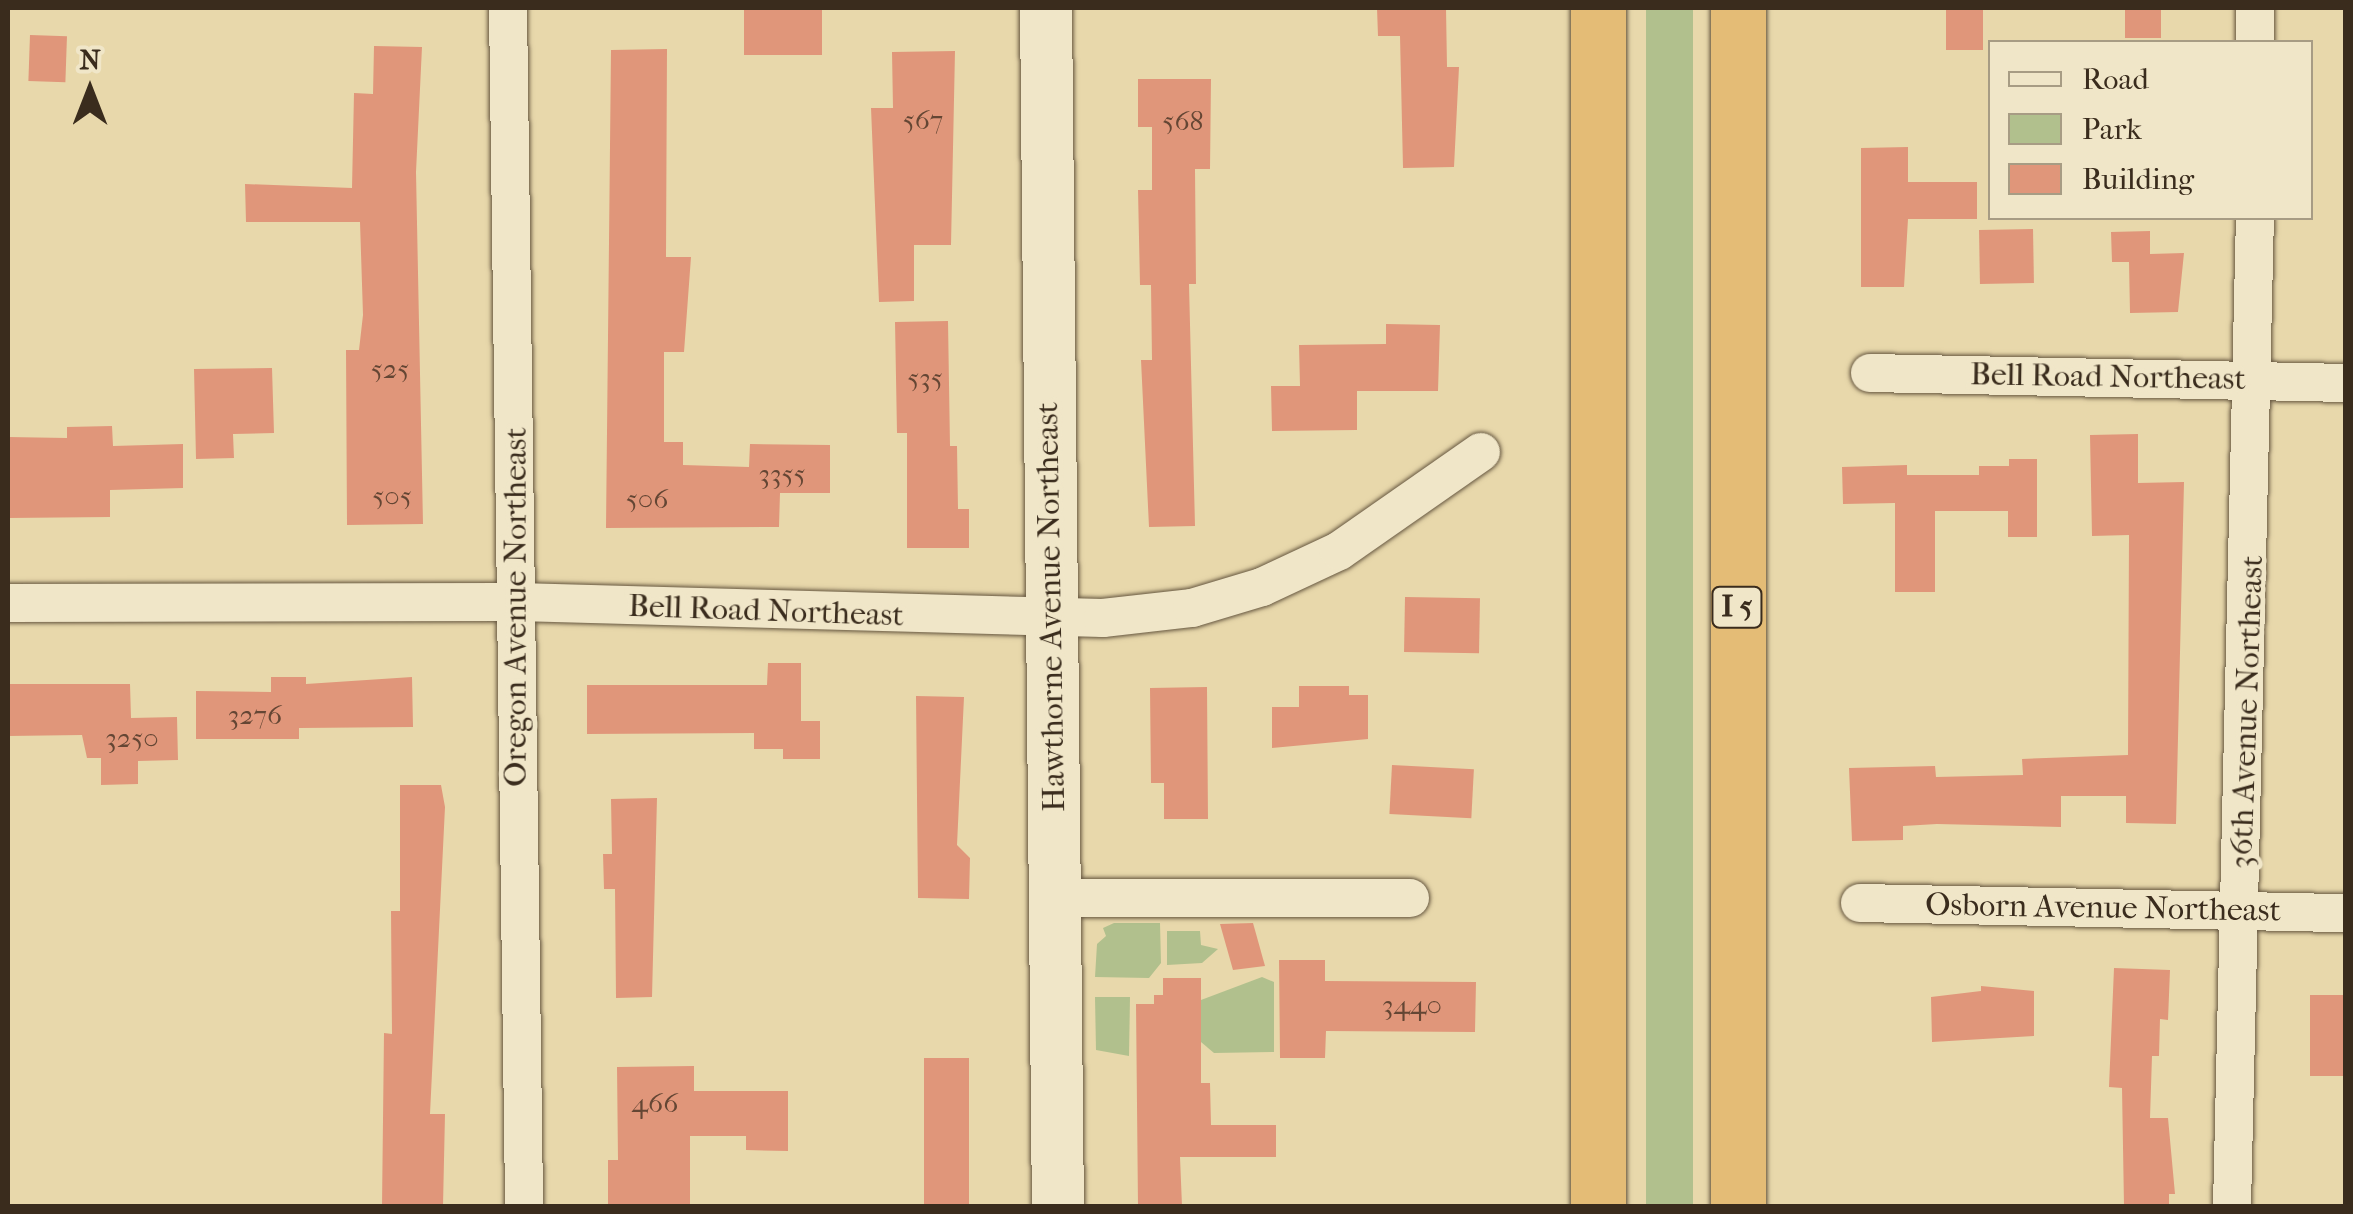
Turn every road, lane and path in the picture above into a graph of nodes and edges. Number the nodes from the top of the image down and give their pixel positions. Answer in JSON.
{"nodes":[{"id":1,"x":508,"y":8,"type":"edge"},
{"id":2,"x":1046,"y":8,"type":"edge"},
{"id":3,"x":1598,"y":8,"type":"edge"},
{"id":4,"x":1738,"y":8,"type":"edge"},
{"id":5,"x":2255,"y":8,"type":"edge"},
{"id":6,"x":2255,"y":40,"type":"edge"},
{"id":7,"x":2255,"y":220,"type":"edge"},
{"id":8,"x":1870,"y":373,"type":"dead end"},
{"id":9,"x":2256,"y":380,"type":"junction"},
{"id":10,"x":2346,"y":383,"type":"edge"},
{"id":11,"x":1481,"y":452,"type":"dead end"},
{"id":12,"x":8,"y":602,"type":"edge"},
{"id":13,"x":518,"y":602,"type":"junction"},
{"id":14,"x":1051,"y":621,"type":"junction"},
{"id":15,"x":1054,"y":898,"type":"junction"},
{"id":16,"x":1410,"y":898,"type":"dead end"},
{"id":17,"x":1860,"y":903,"type":"dead end"},
{"id":18,"x":2241,"y":911,"type":"junction"},
{"id":19,"x":2346,"y":912,"type":"edge"},
{"id":20,"x":524,"y":1206,"type":"edge"},
{"id":21,"x":1058,"y":1206,"type":"edge"},
{"id":22,"x":1598,"y":1206,"type":"edge"},
{"id":23,"x":1738,"y":1206,"type":"edge"},
{"id":24,"x":2232,"y":1206,"type":"edge"}],
"edges":[{"from":1,"to":13,"type":"street","name":"Oregon Avenue Northeast"},
{"from":2,"to":14,"type":"main road","name":"Hawthorne Avenue Northeast"},
{"from":3,"to":22,"type":"highway"},
{"from":4,"to":23,"type":"highway","number":"I 5"},
{"from":5,"to":6,"type":"street"},
{"from":7,"to":9,"type":"street","name":"36th Avenue Northeast"},
{"from":8,"to":9,"type":"street","name":"Bell Road Northeast"},
{"from":9,"to":10,"type":"street","name":"Bell Road Northeast"},
{"from":9,"to":18,"type":"street","name":"36th Avenue Northeast"},
{"from":11,"to":14,"type":"street","name":"Bell Road Northeast"},
{"from":12,"to":13,"type":"street","name":"Bell Road Northeast"},
{"from":13,"to":14,"type":"street","name":"Bell Road Northeast"},
{"from":13,"to":20,"type":"street","name":"Oregon Avenue Northeast"},
{"from":14,"to":15,"type":"main road","name":"Hawthorne Avenue Northeast"},
{"from":15,"to":16,"type":"street"},
{"from":15,"to":21,"type":"main road","name":"Hawthorne Avenue Northeast"},
{"from":17,"to":18,"type":"street","name":"Osborn Avenue Northeast"},
{"from":18,"to":19,"type":"street","name":"Osborn Avenue Northeast"},
{"from":18,"to":24,"type":"street","name":"36th Avenue Northeast"}]}
